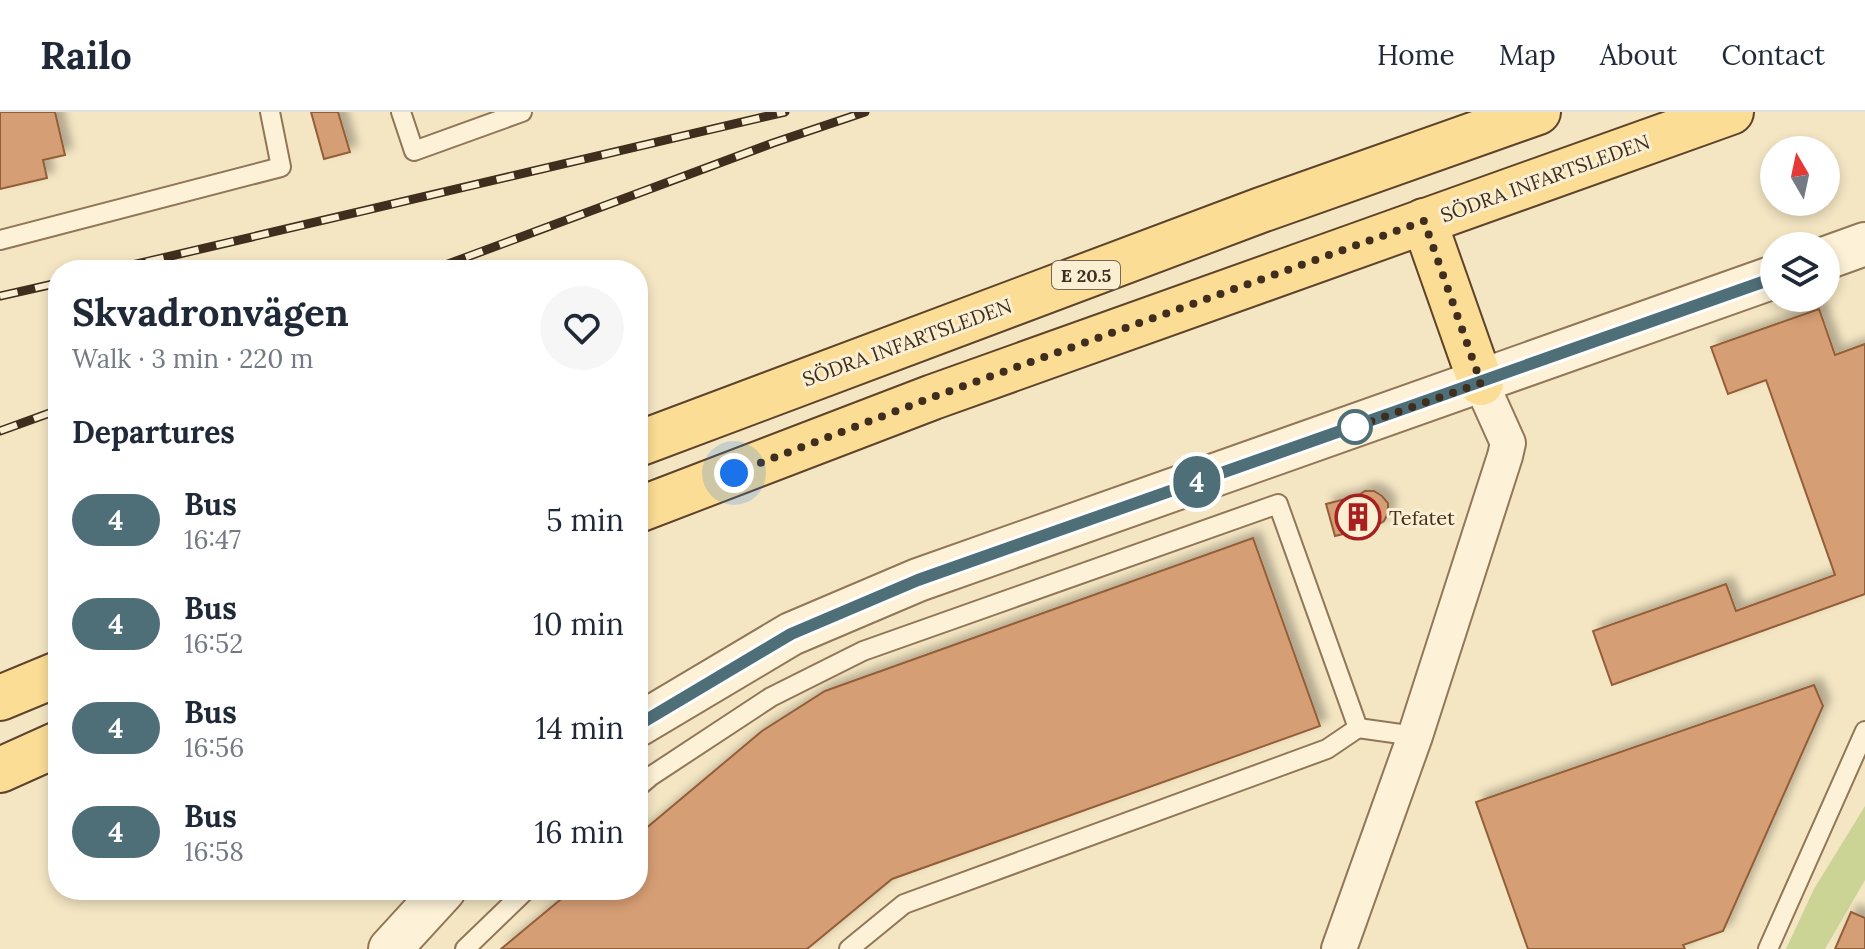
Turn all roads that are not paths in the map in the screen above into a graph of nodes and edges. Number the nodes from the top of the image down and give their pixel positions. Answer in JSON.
{"nodes":[{"id":1,"x":270,"y":112,"type":"edge"},
{"id":2,"x":401,"y":112,"type":"edge"},
{"id":3,"x":522,"y":112,"type":"edge"},
{"id":4,"x":1538,"y":112,"type":"edge"},
{"id":5,"x":1731,"y":112,"type":"edge"},
{"id":6,"x":1424,"y":221,"type":"junction"},
{"id":7,"x":0,"y":240,"type":"edge"},
{"id":8,"x":1865,"y":244,"type":"edge"},
{"id":9,"x":1840,"y":253,"type":"edge"},
{"id":10,"x":1760,"y":282,"type":"edge"},
{"id":11,"x":1481,"y":383,"type":"junction"},
{"id":12,"x":648,"y":440,"type":"edge"},
{"id":13,"x":648,"y":506,"type":"edge"},
{"id":14,"x":48,"y":678,"type":"edge"},
{"id":15,"x":0,"y":698,"type":"edge"},
{"id":16,"x":648,"y":719,"type":"edge"},
{"id":17,"x":1358,"y":728,"type":"junction"},
{"id":18,"x":1865,"y":731,"type":"edge"},
{"id":19,"x":1415,"y":736,"type":"junction"},
{"id":20,"x":48,"y":748,"type":"edge"},
{"id":21,"x":0,"y":770,"type":"edge"},
{"id":22,"x":648,"y":779,"type":"edge"},
{"id":23,"x":435,"y":900,"type":"edge"},
{"id":24,"x":516,"y":900,"type":"edge"},
{"id":25,"x":390,"y":949,"type":"edge"},
{"id":26,"x":465,"y":949,"type":"edge"},
{"id":27,"x":849,"y":949,"type":"edge"},
{"id":28,"x":1339,"y":949,"type":"edge"},
{"id":29,"x":1768,"y":949,"type":"edge"}],
"edges":[{"from":1,"to":7,"type":"lane"},
{"from":2,"to":3,"type":"lane"},
{"from":4,"to":12,"type":"main road","name":"SÖDRA INFARTSLEDEN","number":"E 20.5"},
{"from":5,"to":6,"type":"main road","name":"SÖDRA INFARTSLEDEN"},
{"from":6,"to":11,"type":"main road"},
{"from":6,"to":13,"type":"main road","name":"SÖDRA INFARTSLEDEN"},
{"from":8,"to":9,"type":"street"},
{"from":10,"to":11,"type":"street"},
{"from":11,"to":16,"type":"street"},
{"from":11,"to":19,"type":"street"},
{"from":14,"to":15,"type":"main road"},
{"from":17,"to":19,"type":"lane"},
{"from":17,"to":22,"type":"lane"},
{"from":17,"to":27,"type":"lane"},
{"from":18,"to":29,"type":"lane"},
{"from":19,"to":28,"type":"street"},
{"from":20,"to":21,"type":"main road"},
{"from":23,"to":25,"type":"street"},
{"from":24,"to":26,"type":"lane"}]}
